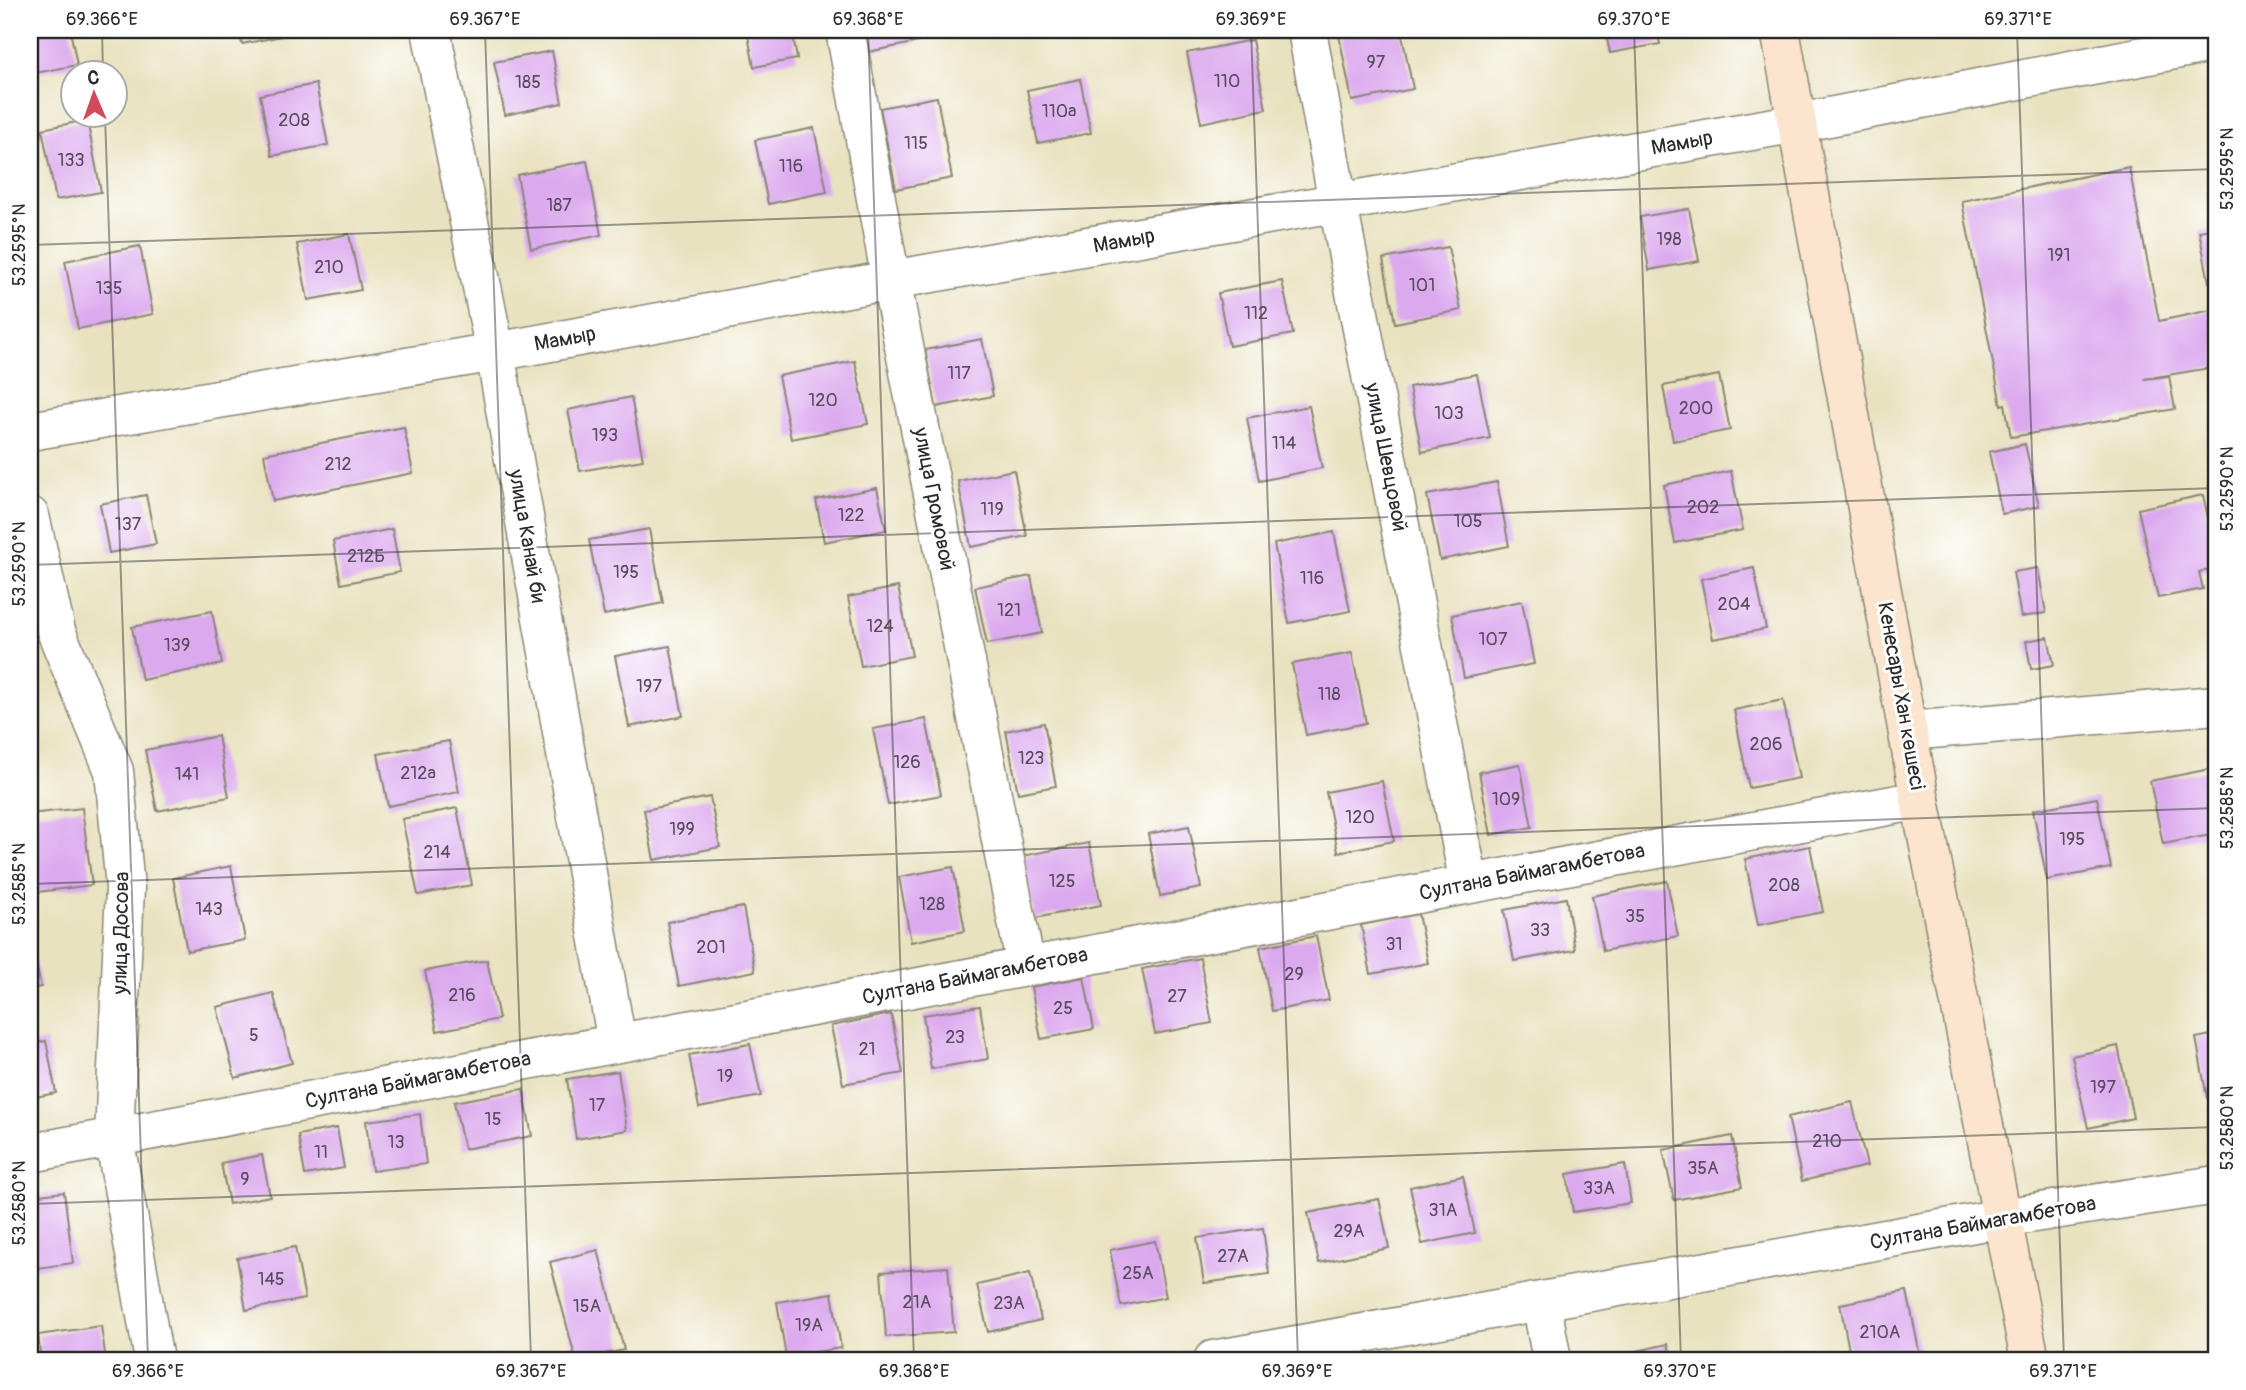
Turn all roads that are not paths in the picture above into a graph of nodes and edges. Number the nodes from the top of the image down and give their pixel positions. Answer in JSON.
{"nodes":[{"id":1,"x":431,"y":30,"type":"edge"},
{"id":2,"x":845,"y":30,"type":"edge"},
{"id":3,"x":1307,"y":30,"type":"edge"},
{"id":4,"x":1780,"y":30,"type":"edge"},
{"id":5,"x":2216,"y":42,"type":"edge"},
{"id":6,"x":1798,"y":123,"type":"junction"},
{"id":7,"x":1338,"y":204,"type":"junction"},
{"id":8,"x":891,"y":280,"type":"junction"},
{"id":9,"x":495,"y":352,"type":"junction"},
{"id":10,"x":30,"y":430,"type":"edge"},
{"id":11,"x":30,"y":516,"type":"edge"},
{"id":12,"x":2216,"y":705,"type":"edge"},
{"id":13,"x":1908,"y":731,"type":"junction"},
{"id":14,"x":1920,"y":800,"type":"junction"},
{"id":15,"x":1469,"y":884,"type":"junction"},
{"id":16,"x":1026,"y":967,"type":"junction"},
{"id":17,"x":617,"y":1043,"type":"junction"},
{"id":18,"x":114,"y":1137,"type":"junction"},
{"id":19,"x":30,"y":1153,"type":"edge"},
{"id":20,"x":2216,"y":1185,"type":"edge"},
{"id":21,"x":2003,"y":1218,"type":"junction"},
{"id":22,"x":1541,"y":1301,"type":"junction"},
{"id":23,"x":154,"y":1360,"type":"edge"},
{"id":24,"x":1213,"y":1360,"type":"edge"},
{"id":25,"x":1552,"y":1360,"type":"edge"},
{"id":26,"x":2030,"y":1360,"type":"edge"}],
"edges":[{"from":1,"to":9,"type":"street","name":"улица Канай би"},
{"from":2,"to":8,"type":"street","name":"улица Громовой"},
{"from":3,"to":7,"type":"street","name":"улица Шевцовой"},
{"from":4,"to":6,"type":"main road","name":"Кенесары Хан көшесі"},
{"from":5,"to":6,"type":"street","name":"Мамыр"},
{"from":6,"to":7,"type":"street","name":"Мамыр"},
{"from":6,"to":13,"type":"main road","name":"Кенесары Хан көшесі"},
{"from":7,"to":8,"type":"street","name":"Мамыр"},
{"from":7,"to":15,"type":"street","name":"улица Шевцовой"},
{"from":8,"to":9,"type":"street","name":"Мамыр"},
{"from":8,"to":16,"type":"street","name":"улица Громовой"},
{"from":9,"to":10,"type":"street","name":"Мамыр"},
{"from":9,"to":17,"type":"street","name":"улица Канай би"},
{"from":11,"to":18,"type":"street","name":"улица Досова"},
{"from":12,"to":13,"type":"street"},
{"from":13,"to":14,"type":"main road","name":"Кенесары Хан көшесі"},
{"from":14,"to":15,"type":"street","name":"Султана Баймагамбетова"},
{"from":14,"to":21,"type":"main road","name":"Кенесары Хан көшесі"},
{"from":15,"to":16,"type":"street","name":"Султана Баймагамбетова"},
{"from":16,"to":17,"type":"street","name":"Султана Баймагамбетова"},
{"from":17,"to":18,"type":"street","name":"Султана Баймагамбетова"},
{"from":18,"to":19,"type":"street","name":"Султана Баймагамбетова"},
{"from":18,"to":23,"type":"street","name":"улица Досова"},
{"from":20,"to":21,"type":"street","name":"Султана Баймагамбетова"},
{"from":21,"to":22,"type":"street","name":"Султана Баймагамбетова"},
{"from":21,"to":26,"type":"main road","name":"Кенесары Хан көшесі"},
{"from":22,"to":24,"type":"street","name":"Султана Баймагамбетова"},
{"from":22,"to":25,"type":"street"}]}
